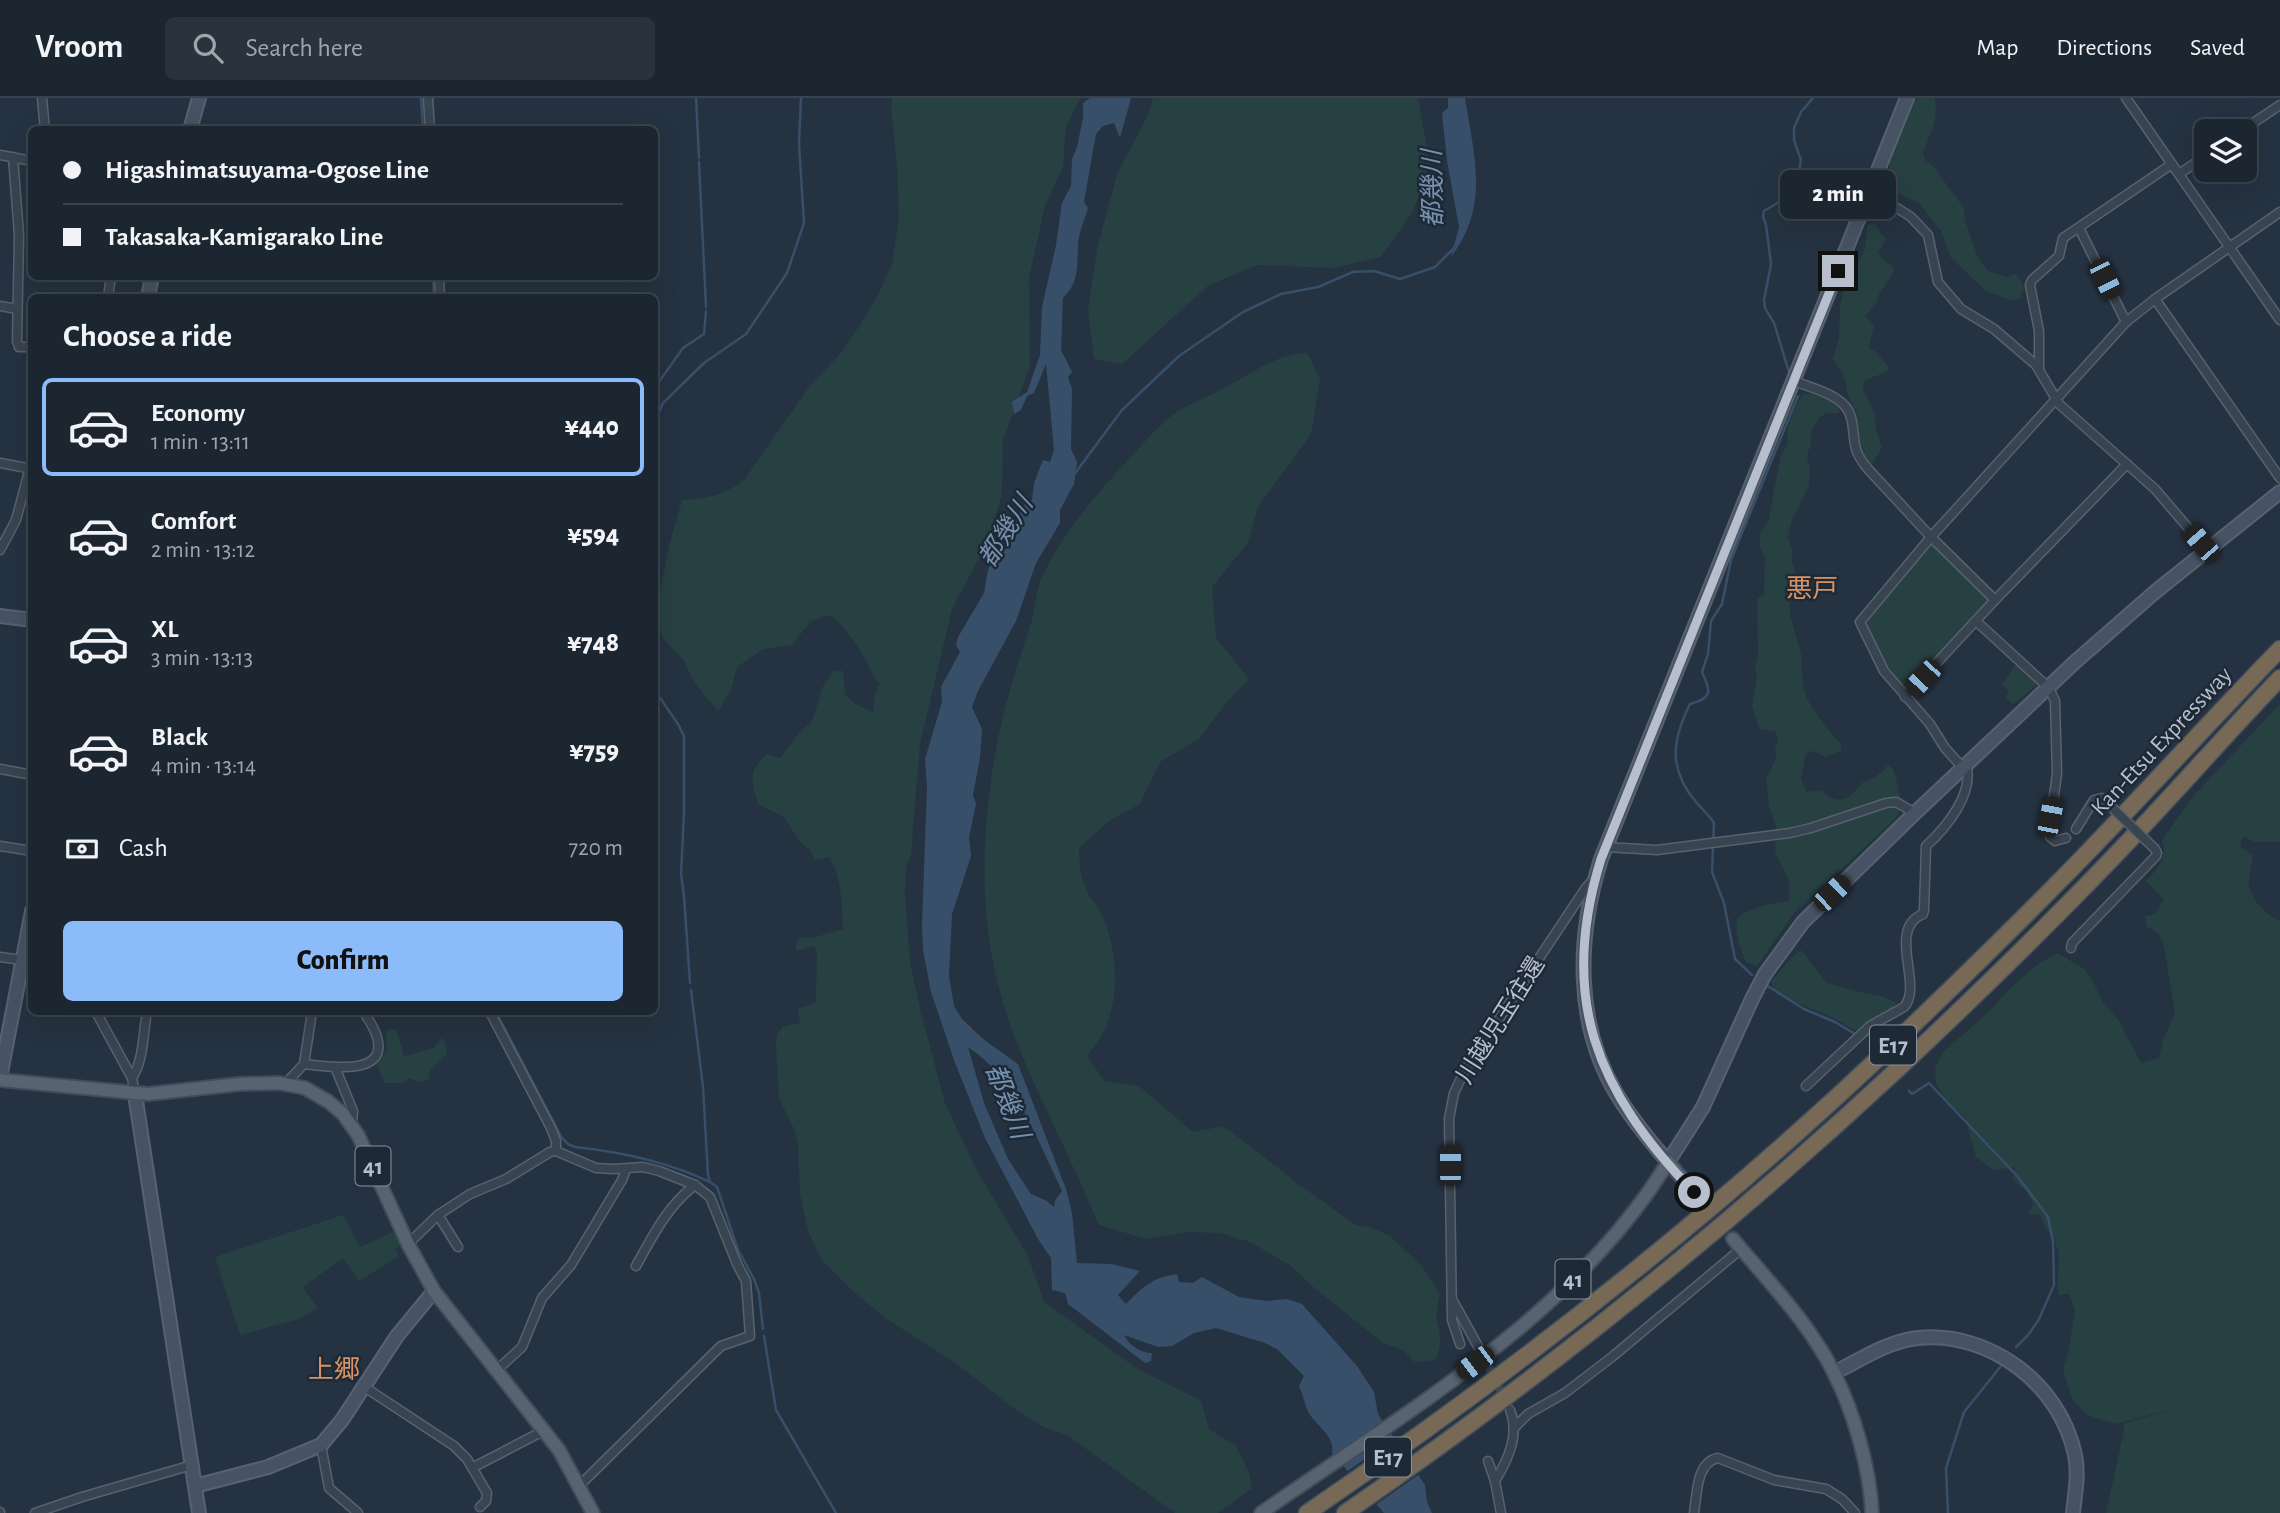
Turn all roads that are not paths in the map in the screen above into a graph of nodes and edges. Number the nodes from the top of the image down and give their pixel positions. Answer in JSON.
{"nodes":[{"id":1,"x":42,"y":98,"type":"edge"},
{"id":2,"x":198,"y":98,"type":"edge"},
{"id":3,"x":428,"y":98,"type":"edge"},
{"id":4,"x":1907,"y":98,"type":"edge"},
{"id":5,"x":2131,"y":100,"type":"edge"},
{"id":6,"x":2280,"y":105,"type":"edge"},
{"id":7,"x":2257,"y":120,"type":"edge"},
{"id":8,"x":46,"y":126,"type":"edge"},
{"id":9,"x":191,"y":126,"type":"edge"},
{"id":10,"x":430,"y":126,"type":"edge"},
{"id":11,"x":0,"y":155,"type":"edge"},
{"id":12,"x":13,"y":158,"type":"junction"},
{"id":13,"x":28,"y":160,"type":"edge"},
{"id":14,"x":2172,"y":164,"type":"junction"},
{"id":15,"x":2194,"y":164,"type":"edge"},
{"id":16,"x":2179,"y":174,"type":"junction"},
{"id":17,"x":1866,"y":200,"type":"junction"},
{"id":18,"x":2280,"y":212,"type":"edge"},
{"id":19,"x":2079,"y":229,"type":"junction"},
{"id":20,"x":2229,"y":248,"type":"junction"},
{"id":21,"x":2155,"y":299,"type":"junction"},
{"id":22,"x":0,"y":306,"type":"edge"},
{"id":23,"x":16,"y":309,"type":"junction"},
{"id":24,"x":2280,"y":320,"type":"edge"},
{"id":25,"x":2126,"y":322,"type":"junction"},
{"id":26,"x":28,"y":347,"type":"edge"},
{"id":27,"x":2039,"y":369,"type":"junction"},
{"id":28,"x":1794,"y":381,"type":"junction"},
{"id":29,"x":2055,"y":399,"type":"junction"},
{"id":30,"x":0,"y":463,"type":"edge"},
{"id":31,"x":2127,"y":464,"type":"junction"},
{"id":32,"x":28,"y":466,"type":"edge"},
{"id":33,"x":28,"y":477,"type":"edge"},
{"id":34,"x":2280,"y":478,"type":"edge"},
{"id":35,"x":2280,"y":492,"type":"edge"},
{"id":36,"x":1931,"y":537,"type":"junction"},
{"id":37,"x":0,"y":550,"type":"edge"},
{"id":38,"x":2207,"y":550,"type":"junction"},
{"id":39,"x":1995,"y":600,"type":"junction"},
{"id":40,"x":0,"y":616,"type":"edge"},
{"id":41,"x":28,"y":620,"type":"edge"},
{"id":42,"x":1976,"y":621,"type":"junction"},
{"id":43,"x":2280,"y":649,"type":"edge"},
{"id":44,"x":2280,"y":678,"type":"edge"},
{"id":45,"x":2049,"y":688,"type":"junction"},
{"id":46,"x":1905,"y":697,"type":"junction"},
{"id":47,"x":1964,"y":766,"type":"junction"},
{"id":48,"x":0,"y":769,"type":"edge"},
{"id":49,"x":28,"y":774,"type":"edge"},
{"id":50,"x":1915,"y":813,"type":"junction"},
{"id":51,"x":2076,"y":829,"type":"dead end"},
{"id":52,"x":2066,"y":838,"type":"dead end"},
{"id":53,"x":0,"y":846,"type":"edge"},
{"id":54,"x":1606,"y":847,"type":"junction"},
{"id":55,"x":28,"y":851,"type":"edge"},
{"id":56,"x":1595,"y":878,"type":"junction"},
{"id":57,"x":28,"y":931,"type":"edge"},
{"id":58,"x":2071,"y":948,"type":"dead end"},
{"id":59,"x":0,"y":957,"type":"edge"},
{"id":60,"x":22,"y":960,"type":"junction"},
{"id":61,"x":98,"y":1015,"type":"edge"},
{"id":62,"x":147,"y":1015,"type":"edge"},
{"id":63,"x":312,"y":1015,"type":"edge"},
{"id":64,"x":365,"y":1015,"type":"edge"},
{"id":65,"x":492,"y":1015,"type":"edge"},
{"id":66,"x":304,"y":1064,"type":"junction"},
{"id":67,"x":335,"y":1067,"type":"junction"},
{"id":68,"x":132,"y":1077,"type":"junction"},
{"id":69,"x":0,"y":1079,"type":"edge"},
{"id":70,"x":286,"y":1083,"type":"junction"},
{"id":71,"x":1806,"y":1086,"type":"dead end"},
{"id":72,"x":135,"y":1094,"type":"junction"},
{"id":73,"x":352,"y":1124,"type":"junction"},
{"id":74,"x":556,"y":1151,"type":"junction"},
{"id":75,"x":1668,"y":1162,"type":"junction"},
{"id":76,"x":626,"y":1168,"type":"junction"},
{"id":77,"x":695,"y":1185,"type":"junction"},
{"id":78,"x":1694,"y":1192,"type":"tunnel mouth"},
{"id":79,"x":438,"y":1215,"type":"junction"},
{"id":80,"x":408,"y":1244,"type":"junction"},
{"id":81,"x":1737,"y":1244,"type":"joint"},
{"id":82,"x":458,"y":1247,"type":"dead end"},
{"id":83,"x":636,"y":1266,"type":"dead end"},
{"id":84,"x":434,"y":1291,"type":"junction"},
{"id":85,"x":1452,"y":1299,"type":"junction"},
{"id":86,"x":1460,"y":1345,"type":"dead end"},
{"id":87,"x":1480,"y":1350,"type":"tunnel mouth"},
{"id":88,"x":497,"y":1370,"type":"junction"},
{"id":89,"x":1834,"y":1373,"type":"junction"},
{"id":90,"x":363,"y":1386,"type":"junction"},
{"id":91,"x":1510,"y":1410,"type":"dead end"},
{"id":92,"x":1514,"y":1428,"type":"junction"},
{"id":93,"x":545,"y":1430,"type":"junction"},
{"id":94,"x":321,"y":1445,"type":"junction"},
{"id":95,"x":1488,"y":1461,"type":"dead end"},
{"id":96,"x":192,"y":1465,"type":"junction"},
{"id":97,"x":472,"y":1468,"type":"junction"},
{"id":98,"x":1495,"y":1481,"type":"junction"},
{"id":99,"x":195,"y":1486,"type":"junction"},
{"id":100,"x":579,"y":1486,"type":"junction"},
{"id":101,"x":480,"y":1507,"type":"dead end"},
{"id":102,"x":34,"y":1513,"type":"edge"},
{"id":103,"x":199,"y":1513,"type":"edge"},
{"id":104,"x":358,"y":1513,"type":"edge"},
{"id":105,"x":593,"y":1513,"type":"edge"},
{"id":106,"x":1261,"y":1513,"type":"edge"},
{"id":107,"x":1307,"y":1513,"type":"edge"},
{"id":108,"x":1345,"y":1513,"type":"edge"},
{"id":109,"x":1501,"y":1513,"type":"edge"},
{"id":110,"x":1694,"y":1513,"type":"edge"},
{"id":111,"x":1855,"y":1513,"type":"edge"},
{"id":112,"x":1872,"y":1513,"type":"edge"},
{"id":113,"x":2073,"y":1513,"type":"edge"}],
"edges":[{"from":1,"to":8,"type":"street"},
{"from":2,"to":9,"type":"street"},
{"from":3,"to":10,"type":"street"},
{"from":4,"to":17,"type":"street"},
{"from":5,"to":14,"type":"street"},
{"from":6,"to":7,"type":"street"},
{"from":11,"to":12,"type":"street"},
{"from":12,"to":13,"type":"street"},
{"from":12,"to":23,"type":"street"},
{"from":14,"to":16,"type":"street"},
{"from":14,"to":19,"type":"street"},
{"from":15,"to":16,"type":"street"},
{"from":16,"to":20,"type":"street"},
{"from":17,"to":27,"type":"street"},
{"from":17,"to":28,"type":"street"},
{"from":18,"to":20,"type":"street"},
{"from":19,"to":25,"type":"street"},
{"from":19,"to":27,"type":"street"},
{"from":20,"to":21,"type":"street"},
{"from":20,"to":24,"type":"street"},
{"from":21,"to":25,"type":"street"},
{"from":21,"to":34,"type":"street"},
{"from":22,"to":23,"type":"street"},
{"from":23,"to":26,"type":"street"},
{"from":25,"to":29,"type":"street"},
{"from":27,"to":29,"type":"street"},
{"from":28,"to":36,"type":"street"},
{"from":28,"to":54,"type":"street"},
{"from":29,"to":31,"type":"street"},
{"from":29,"to":36,"type":"street"},
{"from":30,"to":32,"type":"street"},
{"from":31,"to":38,"type":"street"},
{"from":31,"to":39,"type":"street"},
{"from":33,"to":37,"type":"street"},
{"from":35,"to":38,"type":"street"},
{"from":36,"to":39,"type":"street"},
{"from":36,"to":46,"type":"street"},
{"from":38,"to":45,"type":"street"},
{"from":39,"to":42,"type":"street"},
{"from":40,"to":41,"type":"street"},
{"from":42,"to":45,"type":"street"},
{"from":42,"to":46,"type":"street"},
{"from":43,"to":107,"type":"highway","name":"Kan-Etsu Expressway","number":"E17"},
{"from":44,"to":108,"type":"highway","name":"Kan-Etsu Expressway","number":"E17"},
{"from":45,"to":47,"type":"street"},
{"from":45,"to":52,"type":"street"},
{"from":46,"to":47,"type":"street"},
{"from":47,"to":50,"type":"street"},
{"from":47,"to":71,"type":"street"},
{"from":48,"to":49,"type":"street"},
{"from":50,"to":54,"type":"street"},
{"from":50,"to":75,"type":"street"},
{"from":51,"to":58,"type":"street","bridge":true},
{"from":53,"to":55,"type":"street"},
{"from":54,"to":56,"type":"street"},
{"from":56,"to":75,"type":"street"},
{"from":56,"to":85,"type":"street","name":"川越児玉往還"},
{"from":57,"to":60,"type":"street"},
{"from":59,"to":60,"type":"street"},
{"from":60,"to":69,"type":"street"},
{"from":61,"to":68,"type":"street"},
{"from":62,"to":68,"type":"street"},
{"from":63,"to":66,"type":"street"},
{"from":64,"to":67,"type":"street"},
{"from":65,"to":74,"type":"street"},
{"from":66,"to":67,"type":"street"},
{"from":66,"to":70,"type":"street"},
{"from":67,"to":73,"type":"street"},
{"from":68,"to":72,"type":"street"},
{"from":69,"to":72,"type":"main road","number":"41"},
{"from":70,"to":72,"type":"main road","number":"41"},
{"from":70,"to":73,"type":"main road","number":"41"},
{"from":72,"to":96,"type":"street"},
{"from":73,"to":80,"type":"main road","number":"41"},
{"from":74,"to":76,"type":"street"},
{"from":74,"to":79,"type":"street"},
{"from":75,"to":78,"type":"main road"},
{"from":75,"to":106,"type":"main road","number":"41"},
{"from":76,"to":77,"type":"street"},
{"from":76,"to":88,"type":"street"},
{"from":77,"to":83,"type":"street"},
{"from":77,"to":100,"type":"street"},
{"from":79,"to":80,"type":"street"},
{"from":79,"to":82,"type":"street"},
{"from":80,"to":84,"type":"main road","number":"41"},
{"from":81,"to":89,"type":"main road"},
{"from":81,"to":92,"type":"street"},
{"from":84,"to":88,"type":"main road","number":"41"},
{"from":84,"to":90,"type":"street"},
{"from":85,"to":86,"type":"street","name":"川越児玉往還"},
{"from":85,"to":87,"type":"street"},
{"from":88,"to":93,"type":"main road","number":"41"},
{"from":89,"to":112,"type":"main road"},
{"from":89,"to":113,"type":"street"},
{"from":90,"to":94,"type":"street"},
{"from":90,"to":97,"type":"street"},
{"from":91,"to":92,"type":"street"},
{"from":92,"to":98,"type":"street"},
{"from":93,"to":97,"type":"street"},
{"from":93,"to":100,"type":"main road","number":"41"},
{"from":94,"to":99,"type":"street"},
{"from":94,"to":104,"type":"street"},
{"from":95,"to":98,"type":"street"},
{"from":96,"to":99,"type":"street"},
{"from":96,"to":102,"type":"street"},
{"from":97,"to":101,"type":"street"},
{"from":98,"to":109,"type":"street"},
{"from":99,"to":103,"type":"street"},
{"from":100,"to":105,"type":"main road","number":"41"},
{"from":110,"to":111,"type":"street"}]}
